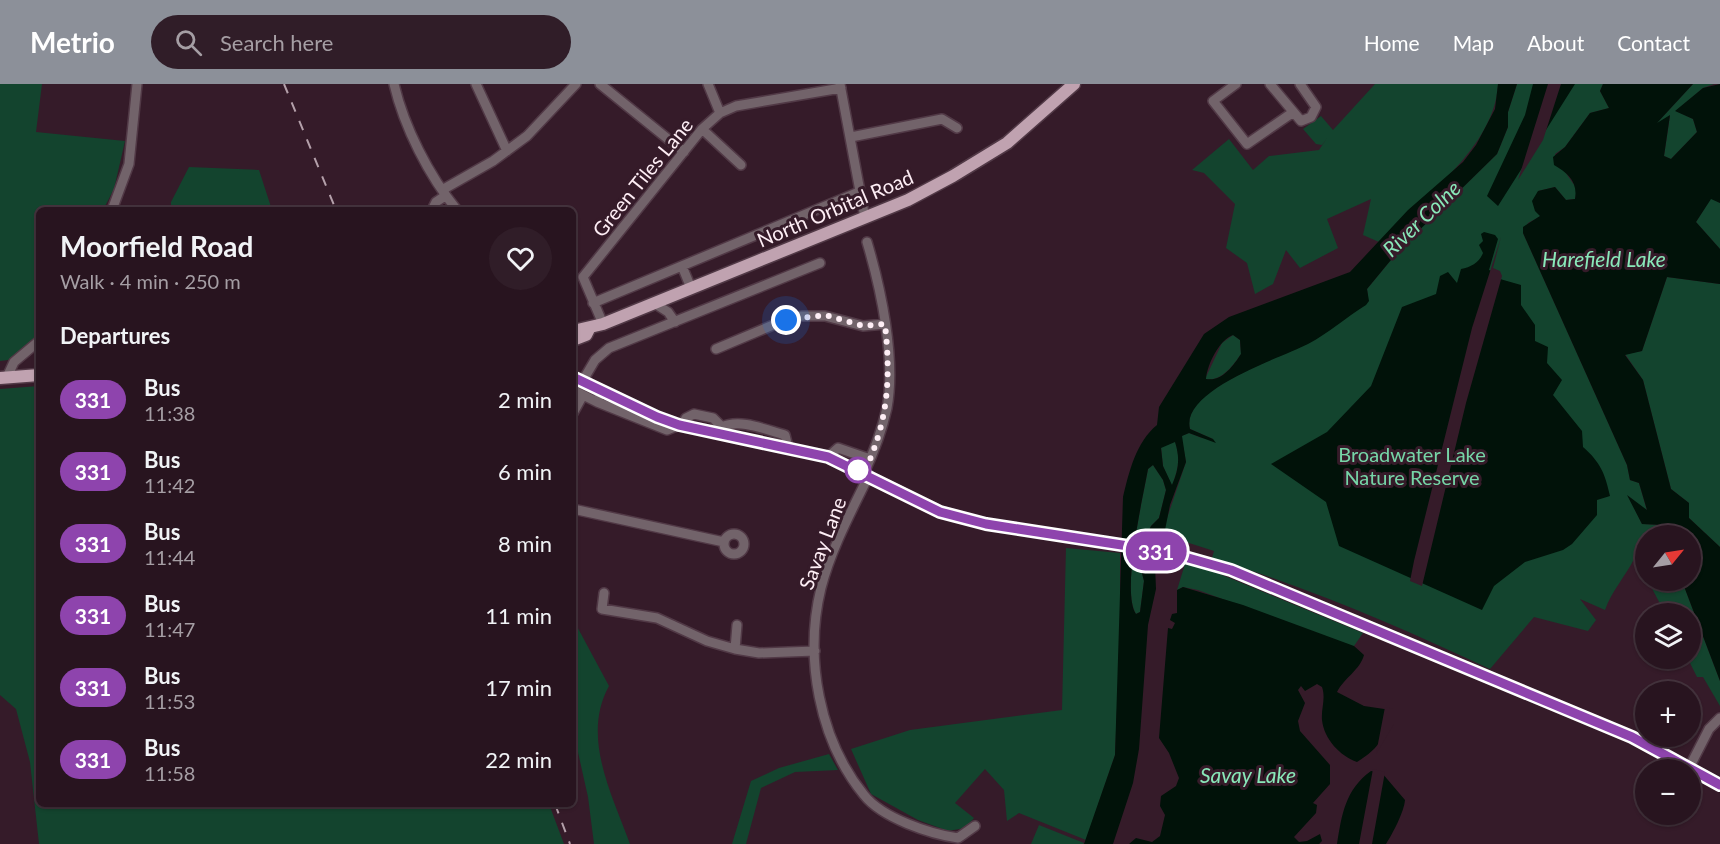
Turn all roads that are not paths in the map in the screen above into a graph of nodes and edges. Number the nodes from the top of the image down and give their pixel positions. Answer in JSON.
{"nodes":[{"id":1,"x":137,"y":84,"type":"edge"},
{"id":2,"x":394,"y":84,"type":"edge"},
{"id":3,"x":476,"y":84,"type":"edge"},
{"id":4,"x":576,"y":84,"type":"edge"},
{"id":5,"x":600,"y":84,"type":"edge"},
{"id":6,"x":708,"y":84,"type":"edge"},
{"id":7,"x":1074,"y":84,"type":"edge"},
{"id":8,"x":1236,"y":84,"type":"edge"},
{"id":9,"x":1270,"y":84,"type":"edge"},
{"id":10,"x":1300,"y":84,"type":"edge"},
{"id":11,"x":841,"y":86,"type":"edge"},
{"id":12,"x":720,"y":113,"type":"junction"},
{"id":13,"x":1292,"y":113,"type":"junction"},
{"id":14,"x":957,"y":128,"type":"dead end"},
{"id":15,"x":702,"y":129,"type":"junction"},
{"id":16,"x":851,"y":137,"type":"junction"},
{"id":17,"x":507,"y":151,"type":"junction"},
{"id":18,"x":684,"y":152,"type":"junction"},
{"id":19,"x":741,"y":165,"type":"dead end"},
{"id":20,"x":859,"y":192,"type":"junction"},
{"id":21,"x":443,"y":193,"type":"junction"},
{"id":22,"x":113,"y":207,"type":"edge"},
{"id":23,"x":434,"y":207,"type":"edge"},
{"id":24,"x":455,"y":207,"type":"edge"},
{"id":25,"x":865,"y":218,"type":"junction"},
{"id":26,"x":867,"y":242,"type":"dead end"},
{"id":27,"x":820,"y":263,"type":"dead end"},
{"id":28,"x":682,"y":266,"type":"junction"},
{"id":29,"x":576,"y":276,"type":"edge"},
{"id":30,"x":584,"y":277,"type":"junction"},
{"id":31,"x":691,"y":288,"type":"junction"},
{"id":32,"x":593,"y":303,"type":"junction"},
{"id":33,"x":654,"y":303,"type":"junction"},
{"id":34,"x":675,"y":322,"type":"junction"},
{"id":35,"x":603,"y":324,"type":"junction"},
{"id":36,"x":885,"y":324,"type":"junction"},
{"id":37,"x":589,"y":329,"type":"junction"},
{"id":38,"x":576,"y":330,"type":"edge"},
{"id":39,"x":576,"y":339,"type":"edge"},
{"id":40,"x":36,"y":343,"type":"edge"},
{"id":41,"x":716,"y":350,"type":"dead end"},
{"id":42,"x":36,"y":375,"type":"edge"},
{"id":43,"x":3,"y":377,"type":"edge"},
{"id":44,"x":577,"y":380,"type":"edge"},
{"id":45,"x":576,"y":392,"type":"edge"},
{"id":46,"x":602,"y":392,"type":"junction"},
{"id":47,"x":583,"y":395,"type":"junction"},
{"id":48,"x":597,"y":402,"type":"junction"},
{"id":49,"x":576,"y":408,"type":"edge"},
{"id":50,"x":680,"y":425,"type":"junction"},
{"id":51,"x":828,"y":457,"type":"junction"},
{"id":52,"x":870,"y":459,"type":"junction"},
{"id":53,"x":866,"y":474,"type":"junction"},
{"id":54,"x":576,"y":510,"type":"edge"},
{"id":55,"x":724,"y":542,"type":"dead end"},
{"id":56,"x":604,"y":593,"type":"dead end"},
{"id":57,"x":737,"y":625,"type":"dead end"},
{"id":58,"x":735,"y":649,"type":"junction"},
{"id":59,"x":815,"y":651,"type":"junction"},
{"id":60,"x":1720,"y":718,"type":"edge"},
{"id":61,"x":1672,"y":759,"type":"edge"},
{"id":62,"x":1694,"y":759,"type":"edge"},
{"id":63,"x":1701,"y":775,"type":"edge"},
{"id":64,"x":1720,"y":785,"type":"edge"},
{"id":65,"x":975,"y":826,"type":"dead end"}],
"edges":[{"from":1,"to":22,"type":"street"},
{"from":2,"to":21,"type":"street"},
{"from":3,"to":17,"type":"street"},
{"from":4,"to":17,"type":"street"},
{"from":5,"to":18,"type":"street"},
{"from":6,"to":12,"type":"street"},
{"from":7,"to":25,"type":"main road","name":"North Orbital Road"},
{"from":8,"to":13,"type":"street"},
{"from":9,"to":13,"type":"street"},
{"from":10,"to":13,"type":"street"},
{"from":11,"to":12,"type":"street","name":"Green Tiles Lane"},
{"from":11,"to":16,"type":"street"},
{"from":12,"to":15,"type":"street","name":"Green Tiles Lane"},
{"from":14,"to":16,"type":"street"},
{"from":15,"to":18,"type":"street","name":"Green Tiles Lane"},
{"from":15,"to":19,"type":"street"},
{"from":16,"to":20,"type":"street"},
{"from":17,"to":21,"type":"street"},
{"from":18,"to":30,"type":"street","name":"Green Tiles Lane"},
{"from":20,"to":25,"type":"street"},
{"from":20,"to":28,"type":"street"},
{"from":21,"to":23,"type":"street"},
{"from":21,"to":24,"type":"street"},
{"from":25,"to":31,"type":"main road","name":"North Orbital Road"},
{"from":26,"to":36,"type":"street","name":"Savay Lane"},
{"from":27,"to":34,"type":"street"},
{"from":28,"to":31,"type":"street"},
{"from":28,"to":32,"type":"street"},
{"from":29,"to":30,"type":"street"},
{"from":30,"to":32,"type":"street"},
{"from":31,"to":33,"type":"main road","name":"North Orbital Road"},
{"from":32,"to":35,"type":"street"},
{"from":33,"to":34,"type":"street"},
{"from":33,"to":35,"type":"main road","name":"North Orbital Road"},
{"from":34,"to":44,"type":"street"},
{"from":35,"to":37,"type":"main road","name":"North Orbital Road"},
{"from":36,"to":41,"type":"street"},
{"from":36,"to":52,"type":"street","name":"Savay Lane"},
{"from":37,"to":38,"type":"main road","name":"North Orbital Road"},
{"from":37,"to":39,"type":"main road","name":"North Orbital Road"},
{"from":40,"to":43,"type":"street"},
{"from":42,"to":43,"type":"main road"},
{"from":44,"to":46,"type":"street"},
{"from":45,"to":47,"type":"street"},
{"from":46,"to":48,"type":"street"},
{"from":46,"to":50,"type":"street"},
{"from":47,"to":48,"type":"street"},
{"from":47,"to":49,"type":"street"},
{"from":48,"to":50,"type":"street"},
{"from":50,"to":51,"type":"street"},
{"from":51,"to":52,"type":"street"},
{"from":51,"to":53,"type":"street"},
{"from":52,"to":53,"type":"street","name":"Savay Lane"},
{"from":53,"to":59,"type":"street","name":"Savay Lane"},
{"from":53,"to":61,"type":"street"},
{"from":54,"to":55,"type":"street"},
{"from":56,"to":58,"type":"street"},
{"from":57,"to":58,"type":"street"},
{"from":58,"to":59,"type":"street"},
{"from":59,"to":65,"type":"street","name":"Savay Lane"},
{"from":60,"to":62,"type":"street"},
{"from":63,"to":64,"type":"street"}]}
